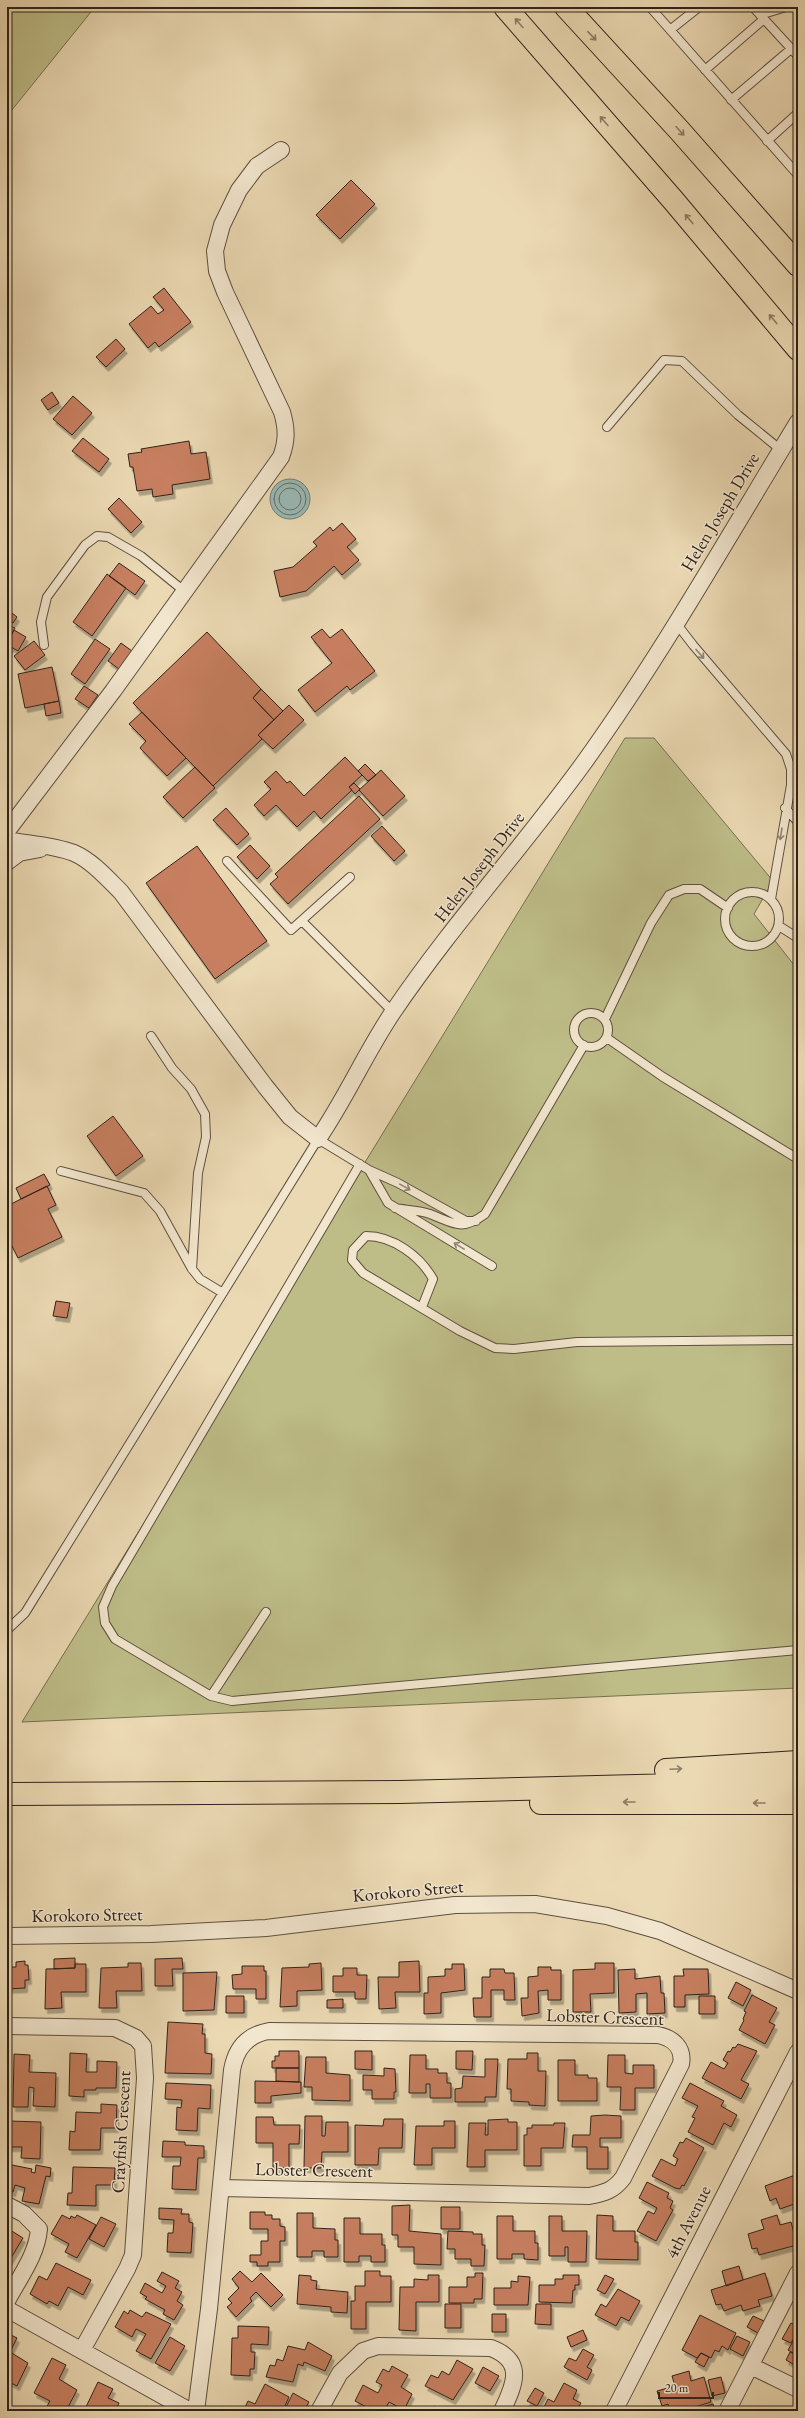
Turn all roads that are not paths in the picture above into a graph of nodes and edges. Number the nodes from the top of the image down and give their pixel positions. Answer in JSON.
{"nodes":[{"id":1,"x":505,"y":7,"type":"edge"},
{"id":2,"x":566,"y":7,"type":"edge"},
{"id":3,"x":650,"y":7,"type":"edge"},
{"id":4,"x":699,"y":7,"type":"edge"},
{"id":5,"x":753,"y":7,"type":"edge"},
{"id":6,"x":786,"y":7,"type":"edge"},
{"id":7,"x":762,"y":17,"type":"junction"},
{"id":8,"x":670,"y":30,"type":"junction"},
{"id":9,"x":791,"y":49,"type":"junction"},
{"id":10,"x":798,"y":56,"type":"edge"},
{"id":11,"x":705,"y":70,"type":"junction"},
{"id":12,"x":731,"y":100,"type":"junction"},
{"id":13,"x":798,"y":113,"type":"edge"},
{"id":14,"x":767,"y":141,"type":"junction"},
{"id":15,"x":281,"y":150,"type":"dead end"},
{"id":16,"x":798,"y":174,"type":"edge"},
{"id":17,"x":768,"y":230,"type":"junction"},
{"id":18,"x":798,"y":244,"type":"edge"},
{"id":19,"x":798,"y":265,"type":"edge"},
{"id":20,"x":798,"y":348,"type":"edge"},
{"id":21,"x":798,"y":422,"type":"edge"},
{"id":22,"x":607,"y":426,"type":"dead end"},
{"id":23,"x":781,"y":450,"type":"junction"},
{"id":24,"x":184,"y":591,"type":"junction"},
{"id":25,"x":676,"y":623,"type":"junction"},
{"id":26,"x":44,"y":645,"type":"dead end"},
{"id":27,"x":785,"y":808,"type":"junction"},
{"id":28,"x":798,"y":822,"type":"edge"},
{"id":29,"x":7,"y":831,"type":"edge"},
{"id":30,"x":7,"y":840,"type":"edge"},
{"id":31,"x":50,"y":846,"type":"junction"},
{"id":32,"x":227,"y":861,"type":"dead end"},
{"id":33,"x":7,"y":862,"type":"edge"},
{"id":34,"x":350,"y":877,"type":"dead end"},
{"id":35,"x":772,"y":899,"type":"junction"},
{"id":36,"x":728,"y":908,"type":"junction"},
{"id":37,"x":302,"y":921,"type":"junction"},
{"id":38,"x":779,"y":926,"type":"junction"},
{"id":39,"x":798,"y":938,"type":"edge"},
{"id":40,"x":393,"y":1012,"type":"junction"},
{"id":41,"x":605,"y":1019,"type":"junction"},
{"id":42,"x":151,"y":1036,"type":"dead end"},
{"id":43,"x":607,"y":1038,"type":"junction"},
{"id":44,"x":584,"y":1045,"type":"junction"},
{"id":45,"x":318,"y":1139,"type":"junction"},
{"id":46,"x":798,"y":1159,"type":"edge"},
{"id":47,"x":360,"y":1164,"type":"junction"},
{"id":48,"x":369,"y":1170,"type":"junction"},
{"id":49,"x":61,"y":1171,"type":"dead end"},
{"id":50,"x":395,"y":1208,"type":"junction"},
{"id":51,"x":476,"y":1221,"type":"junction"},
{"id":52,"x":492,"y":1266,"type":"dead end"},
{"id":53,"x":192,"y":1269,"type":"junction"},
{"id":54,"x":223,"y":1293,"type":"junction"},
{"id":55,"x":422,"y":1307,"type":"junction"},
{"id":56,"x":798,"y":1340,"type":"edge"},
{"id":57,"x":266,"y":1612,"type":"dead end"},
{"id":58,"x":7,"y":1630,"type":"edge"},
{"id":59,"x":798,"y":1650,"type":"edge"},
{"id":60,"x":211,"y":1696,"type":"junction"},
{"id":61,"x":798,"y":1762,"type":"edge"},
{"id":62,"x":798,"y":1782,"type":"edge"},
{"id":63,"x":400,"y":1792,"type":"junction"},
{"id":64,"x":104,"y":1793,"type":"junction"},
{"id":65,"x":7,"y":1794,"type":"edge"},
{"id":66,"x":798,"y":1803,"type":"edge"},
{"id":67,"x":7,"y":1936,"type":"edge"},
{"id":68,"x":798,"y":1991,"type":"edge"},
{"id":69,"x":7,"y":2026,"type":"edge"},
{"id":70,"x":798,"y":2052,"type":"edge"},
{"id":71,"x":221,"y":2188,"type":"junction"},
{"id":72,"x":7,"y":2205,"type":"edge"},
{"id":73,"x":798,"y":2273,"type":"edge"},
{"id":74,"x":7,"y":2300,"type":"edge"},
{"id":75,"x":7,"y":2309,"type":"edge"},
{"id":76,"x":82,"y":2350,"type":"junction"},
{"id":77,"x":751,"y":2366,"type":"junction"},
{"id":78,"x":798,"y":2389,"type":"edge"},
{"id":79,"x":190,"y":2411,"type":"edge"},
{"id":80,"x":196,"y":2411,"type":"edge"},
{"id":81,"x":319,"y":2411,"type":"edge"},
{"id":82,"x":502,"y":2411,"type":"edge"},
{"id":83,"x":614,"y":2411,"type":"edge"},
{"id":84,"x":727,"y":2411,"type":"edge"}],
"edges":[{"from":20,"to":1,"type":"main road","one_way":true},
{"from":2,"to":17,"type":"main road","one_way":true},
{"from":3,"to":8,"type":"lane"},
{"from":4,"to":8,"type":"lane"},
{"from":5,"to":7,"type":"lane"},
{"from":6,"to":7,"type":"lane"},
{"from":7,"to":9,"type":"lane"},
{"from":7,"to":11,"type":"lane"},
{"from":8,"to":11,"type":"lane"},
{"from":9,"to":10,"type":"lane"},
{"from":9,"to":12,"type":"lane"},
{"from":11,"to":12,"type":"lane"},
{"from":12,"to":14,"type":"lane"},
{"from":13,"to":14,"type":"lane"},
{"from":14,"to":16,"type":"lane"},
{"from":15,"to":24,"type":"street"},
{"from":17,"to":18,"type":"main road"},
{"from":17,"to":19,"type":"main road"},
{"from":21,"to":23,"type":"street","name":"Helen Joseph Drive"},
{"from":22,"to":23,"type":"lane"},
{"from":23,"to":25,"type":"street","name":"Helen Joseph Drive"},
{"from":24,"to":26,"type":"lane"},
{"from":24,"to":29,"type":"street"},
{"from":25,"to":27,"type":"lane","one_way":true},
{"from":25,"to":40,"type":"street","name":"Helen Joseph Drive"},
{"from":27,"to":28,"type":"lane"},
{"from":27,"to":35,"type":"lane","one_way":true},
{"from":30,"to":31,"type":"street"},
{"from":31,"to":33,"type":"street"},
{"from":31,"to":45,"type":"street"},
{"from":32,"to":37,"type":"lane"},
{"from":34,"to":37,"type":"lane"},
{"from":35,"to":36,"type":"lane"},
{"from":35,"to":38,"type":"lane"},
{"from":36,"to":38,"type":"lane"},
{"from":36,"to":41,"type":"lane"},
{"from":37,"to":40,"type":"lane"},
{"from":38,"to":39,"type":"lane"},
{"from":40,"to":45,"type":"street","name":"Helen Joseph Drive"},
{"from":41,"to":43,"type":"lane"},
{"from":41,"to":44,"type":"lane"},
{"from":42,"to":53,"type":"lane"},
{"from":43,"to":44,"type":"lane"},
{"from":43,"to":46,"type":"lane"},
{"from":44,"to":51,"type":"lane"},
{"from":45,"to":47,"type":"lane"},
{"from":45,"to":54,"type":"lane"},
{"from":47,"to":48,"type":"lane"},
{"from":47,"to":60,"type":"lane"},
{"from":48,"to":50,"type":"lane"},
{"from":48,"to":51,"type":"lane","one_way":true},
{"from":49,"to":53,"type":"lane"},
{"from":50,"to":51,"type":"lane"},
{"from":52,"to":50,"type":"lane","one_way":true},
{"from":53,"to":54,"type":"lane"},
{"from":54,"to":58,"type":"lane"},
{"from":55,"to":55,"type":"lane"},
{"from":55,"to":56,"type":"lane"},
{"from":57,"to":60,"type":"lane"},
{"from":59,"to":60,"type":"lane"},
{"from":63,"to":61,"type":"main road","one_way":true},
{"from":62,"to":63,"type":"main road"},
{"from":63,"to":64,"type":"main road"},
{"from":64,"to":65,"type":"main road"},
{"from":66,"to":64,"type":"main road","one_way":true},
{"from":67,"to":68,"type":"street","name":"Korokoro Street"},
{"from":69,"to":76,"type":"street","name":"Crayfish Crescent"},
{"from":70,"to":83,"type":"street","name":"4th Avenue"},
{"from":71,"to":71,"type":"street","name":"Lobster Crescent"},
{"from":71,"to":80,"type":"street","name":"Lobster Crescent"},
{"from":72,"to":74,"type":"street"},
{"from":73,"to":77,"type":"street"},
{"from":75,"to":76,"type":"street"},
{"from":76,"to":79,"type":"street"},
{"from":77,"to":78,"type":"street"},
{"from":77,"to":84,"type":"street"},
{"from":81,"to":82,"type":"street"}]}
